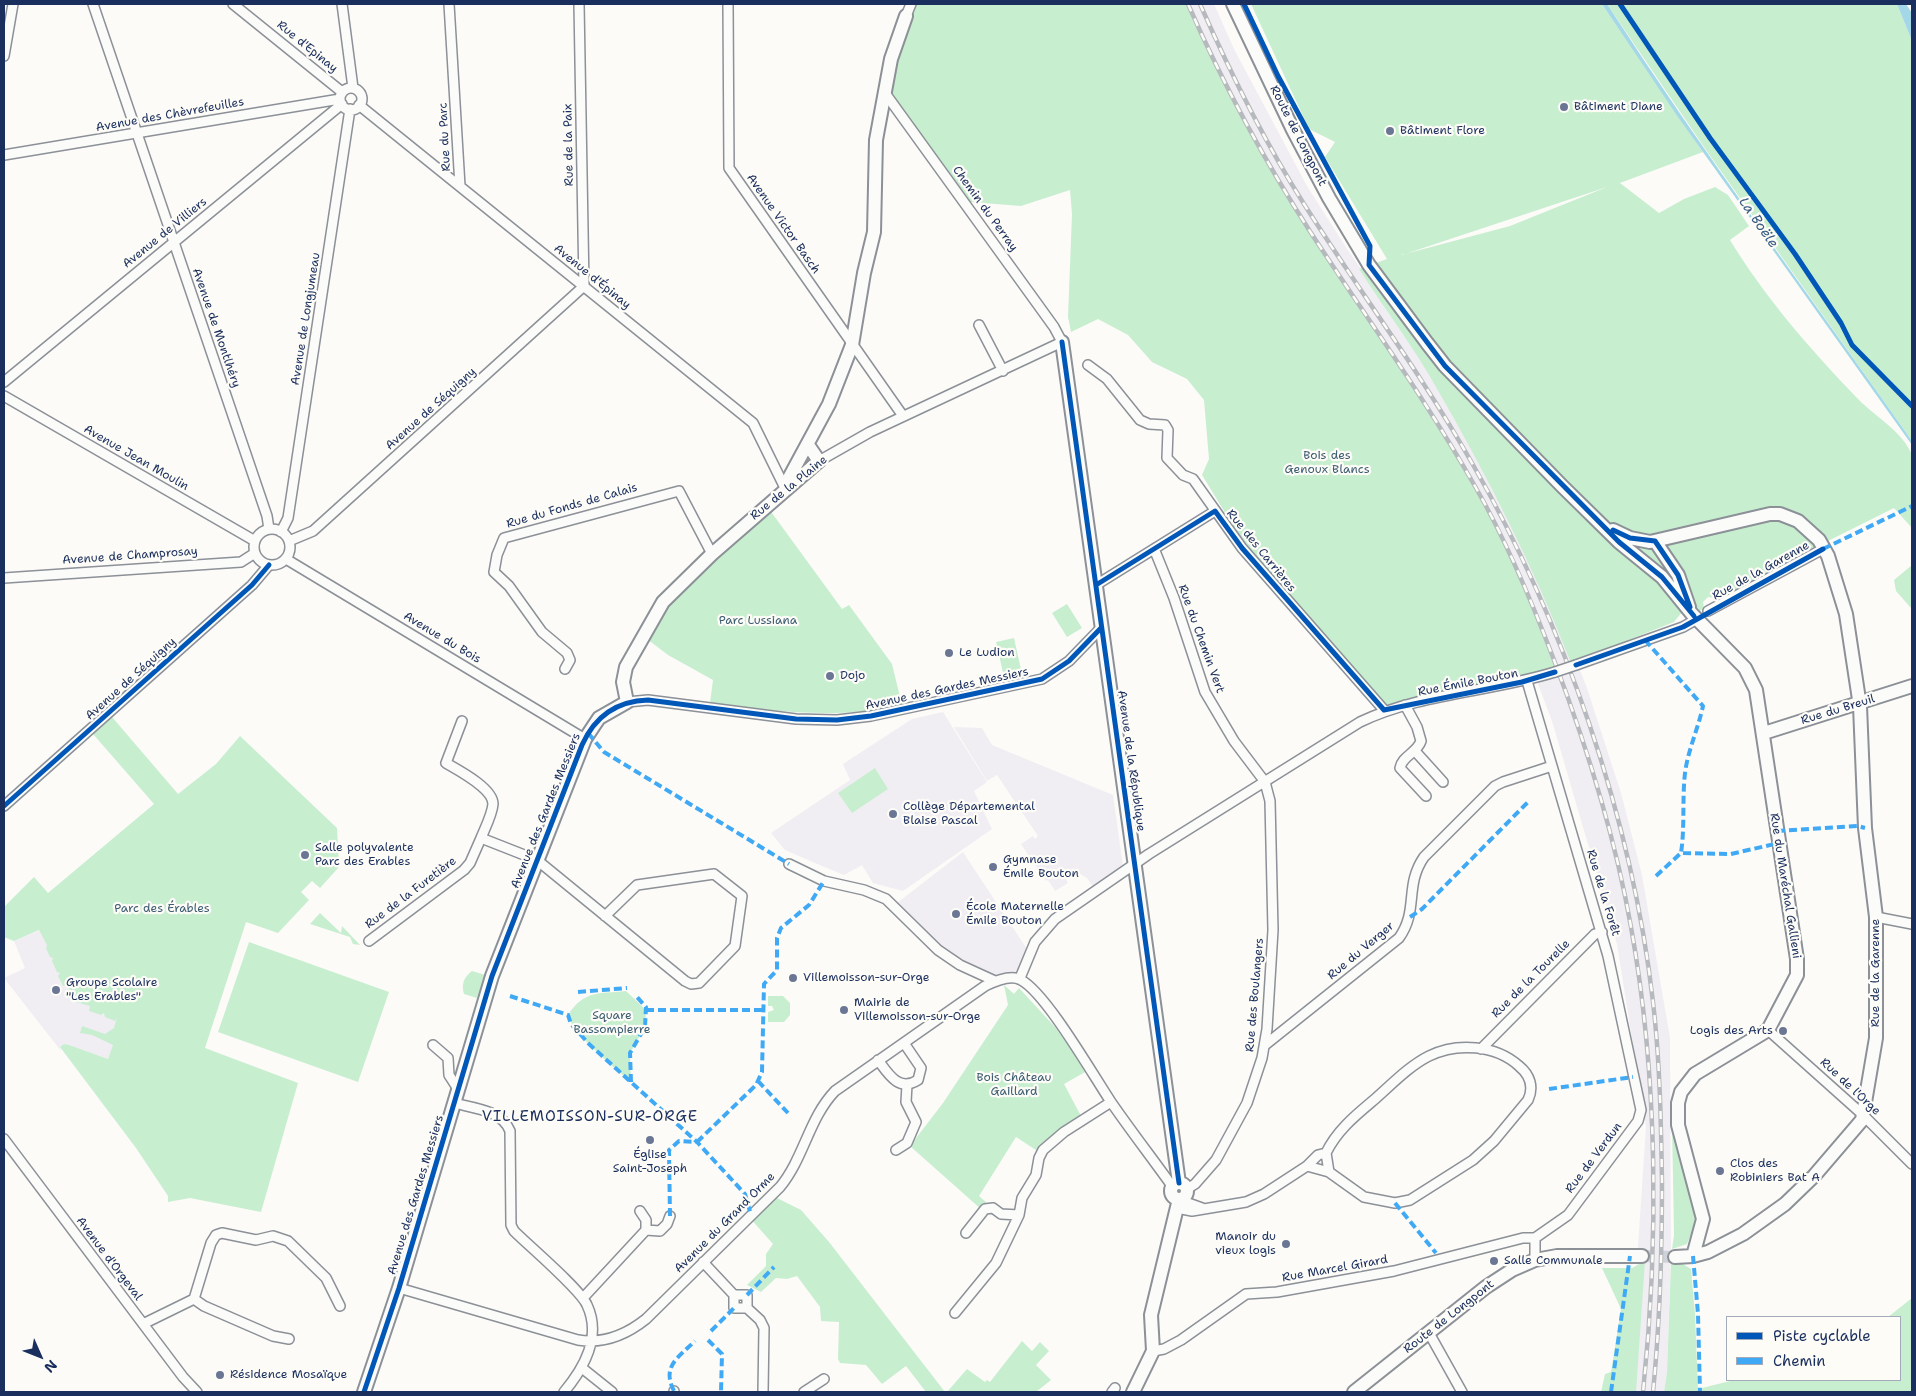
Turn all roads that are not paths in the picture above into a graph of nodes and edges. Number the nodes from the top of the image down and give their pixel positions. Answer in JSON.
{"nodes":[{"id":1,"x":13,"y":4,"type":"edge"},
{"id":2,"x":93,"y":4,"type":"edge"},
{"id":3,"x":233,"y":4,"type":"edge"},
{"id":4,"x":342,"y":4,"type":"edge"},
{"id":5,"x":449,"y":4,"type":"edge"},
{"id":6,"x":579,"y":4,"type":"edge"},
{"id":7,"x":728,"y":4,"type":"edge"},
{"id":8,"x":1233,"y":4,"type":"edge"},
{"id":9,"x":908,"y":10,"type":"edge"},
{"id":10,"x":4,"y":56,"type":"edge"},
{"id":11,"x":353,"y":88,"type":"junction"},
{"id":12,"x":885,"y":93,"type":"junction"},
{"id":13,"x":346,"y":102,"type":"junction"},
{"id":14,"x":137,"y":134,"type":"junction"},
{"id":15,"x":4,"y":155,"type":"edge"},
{"id":16,"x":460,"y":186,"type":"junction"},
{"id":17,"x":174,"y":242,"type":"junction"},
{"id":18,"x":584,"y":286,"type":"junction"},
{"id":19,"x":979,"y":325,"type":"dead end"},
{"id":20,"x":1062,"y":342,"type":"junction"},
{"id":21,"x":852,"y":345,"type":"junction"},
{"id":22,"x":1088,"y":365,"type":"dead end"},
{"id":23,"x":1003,"y":371,"type":"junction"},
{"id":24,"x":4,"y":382,"type":"edge"},
{"id":25,"x":4,"y":396,"type":"edge"},
{"id":26,"x":903,"y":416,"type":"junction"},
{"id":27,"x":808,"y":445,"type":"junction"},
{"id":28,"x":819,"y":461,"type":"junction"},
{"id":29,"x":789,"y":485,"type":"junction"},
{"id":30,"x":1215,"y":511,"type":"junction"},
{"id":31,"x":1600,"y":523,"type":"junction"},
{"id":32,"x":269,"y":529,"type":"junction"},
{"id":33,"x":281,"y":532,"type":"junction"},
{"id":34,"x":255,"y":541,"type":"junction"},
{"id":35,"x":289,"y":541,"type":"junction"},
{"id":36,"x":1653,"y":541,"type":"junction"},
{"id":37,"x":1823,"y":549,"type":"junction"},
{"id":38,"x":1155,"y":551,"type":"junction"},
{"id":39,"x":255,"y":553,"type":"junction"},
{"id":40,"x":712,"y":554,"type":"junction"},
{"id":41,"x":286,"y":559,"type":"junction"},
{"id":42,"x":1645,"y":562,"type":"junction"},
{"id":43,"x":268,"y":565,"type":"junction"},
{"id":44,"x":4,"y":578,"type":"edge"},
{"id":45,"x":1096,"y":585,"type":"junction"},
{"id":46,"x":1708,"y":611,"type":"dead end"},
{"id":47,"x":1694,"y":617,"type":"junction"},
{"id":48,"x":1101,"y":628,"type":"junction"},
{"id":49,"x":565,"y":669,"type":"dead end"},
{"id":50,"x":1527,"y":681,"type":"junction"},
{"id":51,"x":1912,"y":686,"type":"edge"},
{"id":52,"x":627,"y":702,"type":"junction"},
{"id":53,"x":1859,"y":704,"type":"junction"},
{"id":54,"x":1406,"y":705,"type":"junction"},
{"id":55,"x":1384,"y":710,"type":"junction"},
{"id":56,"x":462,"y":721,"type":"dead end"},
{"id":57,"x":1764,"y":732,"type":"junction"},
{"id":58,"x":585,"y":739,"type":"junction"},
{"id":59,"x":1415,"y":752,"type":"junction"},
{"id":60,"x":1552,"y":766,"type":"junction"},
{"id":61,"x":1265,"y":782,"type":"junction"},
{"id":62,"x":1443,"y":782,"type":"dead end"},
{"id":63,"x":1426,"y":796,"type":"dead end"},
{"id":64,"x":4,"y":806,"type":"edge"},
{"id":65,"x":481,"y":838,"type":"junction"},
{"id":66,"x":537,"y":860,"type":"junction"},
{"id":67,"x":1136,"y":863,"type":"junction"},
{"id":68,"x":789,"y":864,"type":"dead end"},
{"id":69,"x":605,"y":916,"type":"junction"},
{"id":70,"x":1876,"y":917,"type":"junction"},
{"id":71,"x":1912,"y":924,"type":"edge"},
{"id":72,"x":1602,"y":932,"type":"junction"},
{"id":73,"x":369,"y":941,"type":"dead end"},
{"id":74,"x":1020,"y":978,"type":"junction"},
{"id":75,"x":995,"y":981,"type":"junction"},
{"id":76,"x":1768,"y":1030,"type":"junction"},
{"id":77,"x":904,"y":1042,"type":"junction"},
{"id":78,"x":1265,"y":1044,"type":"junction"},
{"id":79,"x":433,"y":1045,"type":"dead end"},
{"id":80,"x":1481,"y":1049,"type":"junction"},
{"id":81,"x":878,"y":1060,"type":"junction"},
{"id":82,"x":907,"y":1085,"type":"junction"},
{"id":83,"x":458,"y":1089,"type":"junction"},
{"id":84,"x":1111,"y":1102,"type":"junction"},
{"id":85,"x":454,"y":1103,"type":"junction"},
{"id":86,"x":1862,"y":1114,"type":"junction"},
{"id":87,"x":1640,"y":1116,"type":"joint"},
{"id":88,"x":4,"y":1139,"type":"edge"},
{"id":89,"x":896,"y":1150,"type":"dead end"},
{"id":90,"x":1326,"y":1153,"type":"junction"},
{"id":91,"x":1912,"y":1164,"type":"edge"},
{"id":92,"x":1307,"y":1166,"type":"junction"},
{"id":93,"x":1329,"y":1172,"type":"junction"},
{"id":94,"x":1179,"y":1194,"type":"junction"},
{"id":95,"x":640,"y":1211,"type":"dead end"},
{"id":96,"x":1019,"y":1215,"type":"junction"},
{"id":97,"x":670,"y":1216,"type":"dead end"},
{"id":98,"x":646,"y":1230,"type":"junction"},
{"id":99,"x":966,"y":1233,"type":"dead end"},
{"id":100,"x":1535,"y":1238,"type":"junction"},
{"id":101,"x":1642,"y":1256,"type":"tunnel mouth"},
{"id":102,"x":1693,"y":1256,"type":"junction"},
{"id":103,"x":1675,"y":1257,"type":"tunnel mouth"},
{"id":104,"x":1535,"y":1260,"type":"junction"},
{"id":105,"x":703,"y":1262,"type":"junction"},
{"id":106,"x":399,"y":1288,"type":"junction"},
{"id":107,"x":583,"y":1298,"type":"junction"},
{"id":108,"x":194,"y":1299,"type":"junction"},
{"id":109,"x":340,"y":1306,"type":"dead end"},
{"id":110,"x":955,"y":1313,"type":"dead end"},
{"id":111,"x":143,"y":1324,"type":"junction"},
{"id":112,"x":1429,"y":1333,"type":"junction"},
{"id":113,"x":289,"y":1339,"type":"dead end"},
{"id":114,"x":592,"y":1341,"type":"junction"},
{"id":115,"x":1153,"y":1351,"type":"junction"},
{"id":116,"x":582,"y":1368,"type":"junction"},
{"id":117,"x":824,"y":1379,"type":"dead end"},
{"id":118,"x":197,"y":1392,"type":"edge"},
{"id":119,"x":364,"y":1392,"type":"edge"},
{"id":120,"x":564,"y":1392,"type":"edge"},
{"id":121,"x":612,"y":1392,"type":"edge"},
{"id":122,"x":763,"y":1392,"type":"edge"},
{"id":123,"x":804,"y":1392,"type":"edge"},
{"id":124,"x":1133,"y":1392,"type":"edge"},
{"id":125,"x":1354,"y":1392,"type":"edge"},
{"id":126,"x":1462,"y":1392,"type":"edge"}],
"edges":[{"from":1,"to":10,"type":"street"},
{"from":2,"to":14,"type":"street","name":"Avenue de Montlhéry"},
{"from":3,"to":13,"type":"street","name":"Rue d'Epinay"},
{"from":4,"to":11,"type":"street"},
{"from":5,"to":16,"type":"street","name":"Rue du Parc"},
{"from":6,"to":18,"type":"street","name":"Rue de la Paix"},
{"from":7,"to":21,"type":"street","name":"Avenue Victor Basch"},
{"from":8,"to":31,"type":"main road","name":"Route de Longpont"},
{"from":9,"to":12,"type":"main road"},
{"from":11,"to":13,"type":"street"},
{"from":11,"to":13,"type":"street"},
{"from":12,"to":20,"type":"street","name":"Chemin du Perray"},
{"from":12,"to":21,"type":"main road"},
{"from":13,"to":14,"type":"street","name":"Avenue des Chèvrefeuilles"},
{"from":13,"to":16,"type":"street","name":"Avenue d'Épinay"},
{"from":13,"to":17,"type":"street","name":"Avenue de Villiers"},
{"from":13,"to":33,"type":"street","name":"Avenue de Longjumeau"},
{"from":14,"to":15,"type":"street","name":"Avenue des Chèvrefeuilles"},
{"from":14,"to":17,"type":"street","name":"Avenue de Montlhéry"},
{"from":16,"to":18,"type":"street","name":"Avenue d'Épinay"},
{"from":17,"to":24,"type":"street","name":"Avenue de Villiers"},
{"from":17,"to":32,"type":"street","name":"Avenue de Montlhéry"},
{"from":18,"to":29,"type":"street","name":"Avenue d'Épinay"},
{"from":18,"to":35,"type":"street","name":"Avenue de Séquigny"},
{"from":19,"to":23,"type":"street"},
{"from":20,"to":23,"type":"street","name":"Rue de la Plaine"},
{"from":20,"to":45,"type":"main road","name":"Avenue de la République"},
{"from":21,"to":26,"type":"street","name":"Avenue Victor Basch"},
{"from":21,"to":27,"type":"main road"},
{"from":22,"to":30,"type":"street"},
{"from":23,"to":26,"type":"street","name":"Rue de la Plaine"},
{"from":25,"to":34,"type":"street","name":"Avenue Jean Moulin"},
{"from":26,"to":28,"type":"street","name":"Rue de la Plaine"},
{"from":27,"to":28,"type":"main road"},
{"from":27,"to":29,"type":"main road"},
{"from":28,"to":29,"type":"main road","name":"Rue de la Plaine"},
{"from":29,"to":40,"type":"main road","name":"Rue de la Plaine"},
{"from":30,"to":38,"type":"street","name":"Rue des Carrières"},
{"from":30,"to":55,"type":"street","name":"Rue des Carrières"},
{"from":31,"to":36,"type":"main road","name":"Rue de la Garenne"},
{"from":31,"to":42,"type":"main road","name":"Rue du Maréchal Gallieni"},
{"from":32,"to":33,"type":"street"},
{"from":32,"to":34,"type":"street"},
{"from":33,"to":35,"type":"street"},
{"from":34,"to":39,"type":"street"},
{"from":35,"to":41,"type":"street"},
{"from":36,"to":37,"type":"main road","name":"Rue de la Garenne"},
{"from":36,"to":42,"type":"main road"},
{"from":36,"to":47,"type":"main road","name":"Rue du Maréchal Gallieni"},
{"from":37,"to":46,"type":"street","name":"Rue de la Garenne"},
{"from":37,"to":53,"type":"main road","name":"Rue de la Garenne"},
{"from":38,"to":45,"type":"street","name":"Rue des Carrières"},
{"from":38,"to":61,"type":"street","name":"Rue du Chemin Vert"},
{"from":39,"to":43,"type":"street"},
{"from":39,"to":44,"type":"street","name":"Avenue de Champrosay"},
{"from":40,"to":49,"type":"street","name":"Rue du Fonds de Calais"},
{"from":40,"to":52,"type":"main road","name":"Rue de la Plaine"},
{"from":41,"to":43,"type":"street"},
{"from":41,"to":58,"type":"street","name":"Avenue du Bois"},
{"from":42,"to":47,"type":"main road","name":"Rue du Maréchal Gallieni"},
{"from":43,"to":64,"type":"street","name":"Avenue de Séquigny"},
{"from":45,"to":48,"type":"main road","name":"Avenue de la République"},
{"from":47,"to":50,"type":"street","name":"Rue Émile Bouton","bridge":true},
{"from":47,"to":57,"type":"main road","name":"Rue du Maréchal Gallieni"},
{"from":48,"to":52,"type":"street","name":"Avenue des Gardes Messiers"},
{"from":48,"to":67,"type":"main road","name":"Avenue de la République"},
{"from":50,"to":54,"type":"street","name":"Rue Émile Bouton"},
{"from":50,"to":60,"type":"street","name":"Rue de la Forêt"},
{"from":51,"to":53,"type":"main road","name":"Rue du Breuil"},
{"from":52,"to":58,"type":"main road","name":"Avenue des Gardes Messiers"},
{"from":53,"to":57,"type":"main road","name":"Rue du Breuil"},
{"from":53,"to":70,"type":"main road","name":"Rue de la Garenne"},
{"from":54,"to":55,"type":"street","name":"Rue Émile Bouton"},
{"from":54,"to":59,"type":"street"},
{"from":55,"to":61,"type":"street","name":"Rue Émile Bouton"},
{"from":56,"to":65,"type":"street","name":"Rue de la Furetière"},
{"from":57,"to":76,"type":"main road","name":"Rue du Maréchal Gallieni"},
{"from":58,"to":66,"type":"main road","name":"Avenue des Gardes Messiers"},
{"from":59,"to":62,"type":"street"},
{"from":59,"to":63,"type":"street"},
{"from":60,"to":72,"type":"street","name":"Rue de la Forêt"},
{"from":60,"to":78,"type":"street","name":"Rue du Verger"},
{"from":61,"to":67,"type":"street","name":"Rue Émile Bouton"},
{"from":61,"to":78,"type":"street","name":"Rue des Boulangers"},
{"from":65,"to":66,"type":"street"},
{"from":65,"to":73,"type":"street","name":"Rue de la Furetière"},
{"from":66,"to":69,"type":"street"},
{"from":66,"to":83,"type":"main road","name":"Avenue des Gardes Messiers"},
{"from":67,"to":74,"type":"street","name":"Rue Émile Bouton"},
{"from":67,"to":94,"type":"main road","name":"Avenue de la République"},
{"from":68,"to":75,"type":"street"},
{"from":69,"to":69,"type":"street"},
{"from":70,"to":71,"type":"street"},
{"from":70,"to":86,"type":"main road","name":"Rue de la Garenne"},
{"from":72,"to":80,"type":"street","name":"Rue de la Tourelle"},
{"from":72,"to":87,"type":"street","name":"Rue de la Forêt"},
{"from":74,"to":75,"type":"street","name":"Avenue du Grand Orme"},
{"from":74,"to":84,"type":"street"},
{"from":75,"to":77,"type":"street","name":"Avenue du Grand Orme"},
{"from":76,"to":86,"type":"street","name":"Rue de l'Orge"},
{"from":76,"to":102,"type":"main road"},
{"from":77,"to":81,"type":"street","name":"Avenue du Grand Orme"},
{"from":77,"to":82,"type":"street"},
{"from":78,"to":94,"type":"street","name":"Rue des Boulangers"},
{"from":79,"to":83,"type":"street"},
{"from":80,"to":90,"type":"street"},
{"from":80,"to":93,"type":"street"},
{"from":81,"to":82,"type":"street"},
{"from":81,"to":105,"type":"street","name":"Avenue du Grand Orme"},
{"from":82,"to":89,"type":"street"},
{"from":83,"to":85,"type":"main road","name":"Avenue des Gardes Messiers"},
{"from":84,"to":94,"type":"street"},
{"from":84,"to":96,"type":"street"},
{"from":85,"to":106,"type":"main road","name":"Avenue des Gardes Messiers"},
{"from":85,"to":107,"type":"street"},
{"from":86,"to":91,"type":"street","name":"Rue de l'Orge"},
{"from":86,"to":102,"type":"main road","name":"Rue de la Garenne"},
{"from":87,"to":100,"type":"street","name":"Rue de Verdun"},
{"from":88,"to":111,"type":"street","name":"Avenue d'Orgeval"},
{"from":90,"to":92,"type":"street"},
{"from":90,"to":93,"type":"street"},
{"from":92,"to":93,"type":"street"},
{"from":92,"to":94,"type":"street"},
{"from":94,"to":115,"type":"main road"},
{"from":95,"to":98,"type":"street"},
{"from":96,"to":99,"type":"street"},
{"from":96,"to":110,"type":"street"},
{"from":97,"to":98,"type":"street"},
{"from":98,"to":107,"type":"street"},
{"from":100,"to":104,"type":"street"},
{"from":100,"to":115,"type":"street","name":"Rue Marcel Girard"},
{"from":101,"to":104,"type":"main road","name":"Route de Longpont"},
{"from":102,"to":103,"type":"main road"},
{"from":104,"to":112,"type":"main road","name":"Route de Longpont"},
{"from":105,"to":114,"type":"street","name":"Avenue du Grand Orme"},
{"from":105,"to":122,"type":"street"},
{"from":106,"to":114,"type":"street","name":"Avenue du Grand Orme"},
{"from":106,"to":119,"type":"main road","name":"Avenue des Gardes Messiers"},
{"from":107,"to":114,"type":"street"},
{"from":108,"to":109,"type":"street"},
{"from":108,"to":111,"type":"street"},
{"from":108,"to":113,"type":"street"},
{"from":111,"to":118,"type":"street","name":"Avenue d'Orgeval"},
{"from":112,"to":125,"type":"main road","name":"Route de Longpont"},
{"from":112,"to":126,"type":"street"},
{"from":114,"to":116,"type":"street"},
{"from":115,"to":124,"type":"main road"},
{"from":116,"to":120,"type":"street"},
{"from":116,"to":121,"type":"street"},
{"from":117,"to":123,"type":"street"}]}
